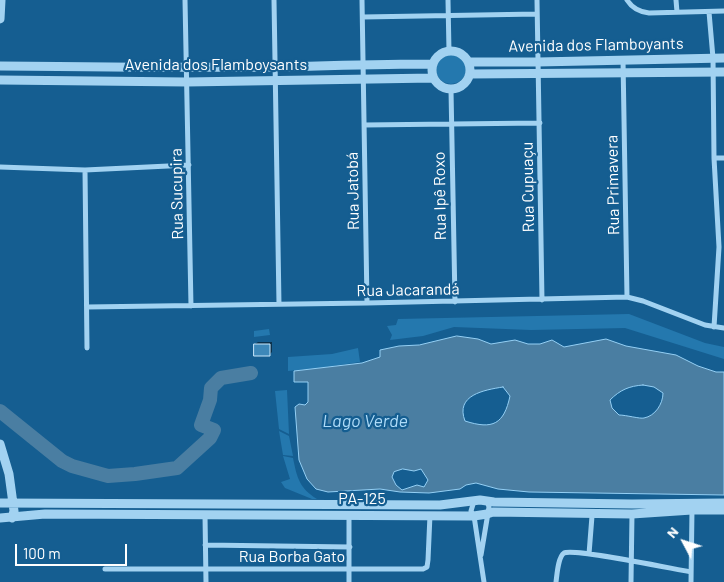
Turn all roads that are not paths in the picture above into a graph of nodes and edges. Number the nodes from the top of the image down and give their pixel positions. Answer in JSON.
{"nodes":[{"id":1,"x":1,"y":0,"type":"edge"},
{"id":2,"x":185,"y":0,"type":"edge"},
{"id":3,"x":274,"y":0,"type":"edge"},
{"id":4,"x":362,"y":0,"type":"edge"},
{"id":5,"x":448,"y":0,"type":"edge"},
{"id":6,"x":537,"y":0,"type":"edge"},
{"id":7,"x":627,"y":0,"type":"edge"},
{"id":8,"x":676,"y":0,"type":"edge"},
{"id":9,"x":0,"y":5,"type":"edge"},
{"id":10,"x":724,"y":11,"type":"edge"},
{"id":11,"x":677,"y":12,"type":"junction"},
{"id":12,"x":709,"y":12,"type":"junction"},
{"id":13,"x":537,"y":14,"type":"junction"},
{"id":14,"x":448,"y":15,"type":"junction"},
{"id":15,"x":363,"y":17,"type":"junction"},
{"id":16,"x":0,"y":19,"type":"edge"},
{"id":17,"x":449,"y":50,"type":"junction"},
{"id":18,"x":713,"y":58,"type":"junction"},
{"id":19,"x":724,"y":58,"type":"edge"},
{"id":20,"x":624,"y":60,"type":"junction"},
{"id":21,"x":469,"y":62,"type":"junction"},
{"id":22,"x":538,"y":62,"type":"junction"},
{"id":23,"x":364,"y":64,"type":"junction"},
{"id":24,"x":432,"y":64,"type":"junction"},
{"id":25,"x":0,"y":66,"type":"edge"},
{"id":26,"x":275,"y":67,"type":"junction"},
{"id":27,"x":187,"y":68,"type":"junction"},
{"id":28,"x":713,"y":72,"type":"junction"},
{"id":29,"x":724,"y":72,"type":"edge"},
{"id":30,"x":624,"y":73,"type":"junction"},
{"id":31,"x":470,"y":74,"type":"junction"},
{"id":32,"x":539,"y":75,"type":"junction"},
{"id":33,"x":433,"y":78,"type":"junction"},
{"id":34,"x":364,"y":79,"type":"junction"},
{"id":35,"x":0,"y":80,"type":"edge"},
{"id":36,"x":276,"y":80,"type":"junction"},
{"id":37,"x":188,"y":82,"type":"junction"},
{"id":38,"x":451,"y":90,"type":"junction"},
{"id":39,"x":540,"y":123,"type":"junction"},
{"id":40,"x":451,"y":124,"type":"junction"},
{"id":41,"x":364,"y":125,"type":"junction"},
{"id":42,"x":714,"y":158,"type":"junction"},
{"id":43,"x":724,"y":158,"type":"edge"},
{"id":44,"x":189,"y":165,"type":"junction"},
{"id":45,"x":0,"y":167,"type":"edge"},
{"id":46,"x":85,"y":170,"type":"junction"},
{"id":47,"x":721,"y":247,"type":"edge"},
{"id":48,"x":627,"y":297,"type":"junction"},
{"id":49,"x":542,"y":300,"type":"junction"},
{"id":50,"x":455,"y":302,"type":"junction"},
{"id":51,"x":279,"y":304,"type":"junction"},
{"id":52,"x":367,"y":304,"type":"junction"},
{"id":53,"x":87,"y":306,"type":"junction"},
{"id":54,"x":191,"y":306,"type":"junction"},
{"id":55,"x":714,"y":327,"type":"junction"},
{"id":56,"x":724,"y":328,"type":"edge"},
{"id":57,"x":87,"y":348,"type":"dead end"},
{"id":58,"x":0,"y":447,"type":"edge"},
{"id":59,"x":487,"y":500,"type":"junction"},
{"id":60,"x":474,"y":501,"type":"junction"},
{"id":61,"x":0,"y":503,"type":"edge"},
{"id":62,"x":12,"y":503,"type":"junction"},
{"id":63,"x":724,"y":503,"type":"edge"},
{"id":64,"x":692,"y":510,"type":"junction"},
{"id":65,"x":724,"y":510,"type":"edge"},
{"id":66,"x":349,"y":514,"type":"junction"},
{"id":67,"x":487,"y":514,"type":"junction"},
{"id":68,"x":632,"y":514,"type":"junction"},
{"id":69,"x":205,"y":515,"type":"junction"},
{"id":70,"x":430,"y":515,"type":"junction"},
{"id":71,"x":474,"y":516,"type":"junction"},
{"id":72,"x":592,"y":516,"type":"dead end"},
{"id":73,"x":0,"y":518,"type":"edge"},
{"id":74,"x":12,"y":518,"type":"junction"},
{"id":75,"x":205,"y":545,"type":"junction"},
{"id":76,"x":350,"y":546,"type":"junction"},
{"id":77,"x":589,"y":554,"type":"junction"},
{"id":78,"x":481,"y":555,"type":"junction"},
{"id":79,"x":631,"y":561,"type":"junction"},
{"id":80,"x":105,"y":569,"type":"dead end"},
{"id":81,"x":350,"y":569,"type":"junction"},
{"id":82,"x":206,"y":570,"type":"junction"},
{"id":83,"x":691,"y":572,"type":"junction"},
{"id":84,"x":206,"y":582,"type":"edge"},
{"id":85,"x":349,"y":582,"type":"edge"},
{"id":86,"x":484,"y":582,"type":"edge"},
{"id":87,"x":556,"y":582,"type":"edge"},
{"id":88,"x":631,"y":582,"type":"edge"},
{"id":89,"x":691,"y":582,"type":"edge"}],
"edges":[{"from":1,"to":9,"type":"street"},
{"from":2,"to":27,"type":"street","name":"Rua Sucupira"},
{"from":3,"to":26,"type":"street"},
{"from":4,"to":15,"type":"street"},
{"from":5,"to":14,"type":"street"},
{"from":6,"to":13,"type":"street"},
{"from":7,"to":11,"type":"street"},
{"from":8,"to":11,"type":"street"},
{"from":9,"to":16,"type":"street"},
{"from":10,"to":12,"type":"street"},
{"from":11,"to":12,"type":"street"},
{"from":12,"to":18,"type":"street"},
{"from":13,"to":14,"type":"street"},
{"from":13,"to":22,"type":"street"},
{"from":14,"to":15,"type":"street"},
{"from":14,"to":17,"type":"street"},
{"from":15,"to":23,"type":"street"},
{"from":17,"to":21,"type":"street"},
{"from":17,"to":24,"type":"street"},
{"from":18,"to":19,"type":"street","name":"Avenida dos Flamboyants"},
{"from":18,"to":20,"type":"street","name":"Avenida dos Flamboyants"},
{"from":18,"to":28,"type":"street"},
{"from":20,"to":22,"type":"street","name":"Avenida dos Flamboyants"},
{"from":20,"to":30,"type":"street","name":"Rua Primavera"},
{"from":21,"to":22,"type":"street","name":"Avenida dos Flamboyants"},
{"from":21,"to":31,"type":"street"},
{"from":22,"to":32,"type":"street","name":"Rua Cupuaçu"},
{"from":23,"to":24,"type":"street","name":"Avenida dos Flamboysants"},
{"from":23,"to":26,"type":"street","name":"Avenida dos Flamboysants"},
{"from":23,"to":34,"type":"street","name":"Rua Jatobá"},
{"from":24,"to":33,"type":"street"},
{"from":25,"to":27,"type":"street","name":"Avenida dos Flamboysants"},
{"from":26,"to":27,"type":"street","name":"Avenida dos Flamboysants"},
{"from":26,"to":36,"type":"street"},
{"from":27,"to":37,"type":"street","name":"Rua Sucupira"},
{"from":28,"to":29,"type":"street","name":"Avenida dos Flamboyants"},
{"from":28,"to":30,"type":"street","name":"Avenida dos Flamboyants"},
{"from":28,"to":42,"type":"street"},
{"from":30,"to":32,"type":"street","name":"Avenida dos Flamboyants"},
{"from":30,"to":48,"type":"street","name":"Rua Primavera"},
{"from":31,"to":32,"type":"street","name":"Avenida dos Flamboyants"},
{"from":31,"to":38,"type":"street"},
{"from":32,"to":39,"type":"street","name":"Rua Cupuaçu"},
{"from":33,"to":34,"type":"street","name":"Avenida dos Flamboysants"},
{"from":33,"to":38,"type":"street"},
{"from":34,"to":36,"type":"street","name":"Avenida dos Flamboysants"},
{"from":34,"to":41,"type":"street","name":"Rua Jatobá"},
{"from":35,"to":37,"type":"street","name":"Avenida dos Flamboysants"},
{"from":36,"to":37,"type":"street","name":"Avenida dos Flamboysants"},
{"from":36,"to":51,"type":"street"},
{"from":37,"to":44,"type":"street","name":"Rua Sucupira"},
{"from":38,"to":40,"type":"street","name":"Rua Ipê Roxo"},
{"from":39,"to":40,"type":"street"},
{"from":39,"to":49,"type":"street","name":"Rua Cupuaçu"},
{"from":40,"to":41,"type":"street"},
{"from":40,"to":50,"type":"street","name":"Rua Ipê Roxo"},
{"from":41,"to":52,"type":"street","name":"Rua Jatobá"},
{"from":42,"to":43,"type":"street"},
{"from":42,"to":47,"type":"street"},
{"from":44,"to":46,"type":"street"},
{"from":44,"to":54,"type":"street","name":"Rua Sucupira"},
{"from":45,"to":46,"type":"street"},
{"from":46,"to":53,"type":"street"},
{"from":47,"to":55,"type":"street"},
{"from":48,"to":49,"type":"street","name":"Rua Jacarandá"},
{"from":48,"to":55,"type":"street","name":"Rua Jacarandá"},
{"from":49,"to":50,"type":"street","name":"Rua Jacarandá"},
{"from":50,"to":52,"type":"street","name":"Rua Jacarandá"},
{"from":51,"to":52,"type":"street","name":"Rua Jacarandá"},
{"from":51,"to":54,"type":"street","name":"Rua Jacarandá"},
{"from":53,"to":54,"type":"street","name":"Rua Jacarandá"},
{"from":53,"to":57,"type":"street"},
{"from":55,"to":56,"type":"street","name":"Rua Jacarandá"},
{"from":58,"to":62,"type":"street"},
{"from":59,"to":60,"type":"street","name":"PA-125","number":"PA-125"},
{"from":59,"to":63,"type":"street","name":"PA-125","number":"PA-125"},
{"from":59,"to":67,"type":"street"},
{"from":60,"to":62,"type":"street","name":"PA-125","number":"PA-125"},
{"from":60,"to":71,"type":"street"},
{"from":61,"to":62,"type":"street","name":"PA-125","number":"PA-125"},
{"from":62,"to":74,"type":"street"},
{"from":64,"to":65,"type":"street","name":"PA-125","number":"PA-125"},
{"from":64,"to":68,"type":"street","name":"PA-125","number":"PA-125"},
{"from":64,"to":83,"type":"street"},
{"from":66,"to":69,"type":"street","name":"PA-125","number":"PA-125"},
{"from":66,"to":70,"type":"street","name":"PA-125","number":"PA-125"},
{"from":66,"to":76,"type":"street"},
{"from":67,"to":68,"type":"street","name":"PA-125","number":"PA-125"},
{"from":67,"to":71,"type":"street","name":"PA-125","number":"PA-125"},
{"from":67,"to":78,"type":"street"},
{"from":68,"to":79,"type":"street"},
{"from":69,"to":74,"type":"street","name":"PA-125","number":"PA-125"},
{"from":69,"to":75,"type":"street"},
{"from":70,"to":71,"type":"street","name":"PA-125","number":"PA-125"},
{"from":70,"to":81,"type":"street","name":"Rua Borba Gato"},
{"from":71,"to":78,"type":"street"},
{"from":72,"to":77,"type":"street"},
{"from":73,"to":74,"type":"street","name":"PA-125","number":"PA-125"},
{"from":75,"to":76,"type":"street"},
{"from":75,"to":82,"type":"street"},
{"from":76,"to":81,"type":"street"},
{"from":77,"to":79,"type":"street"},
{"from":77,"to":87,"type":"street"},
{"from":78,"to":86,"type":"street"},
{"from":79,"to":83,"type":"street"},
{"from":79,"to":88,"type":"street"},
{"from":80,"to":82,"type":"street","name":"Rua Borba Gato"},
{"from":81,"to":82,"type":"street","name":"Rua Borba Gato"},
{"from":81,"to":85,"type":"street"},
{"from":82,"to":84,"type":"street"},
{"from":83,"to":89,"type":"street"}]}
